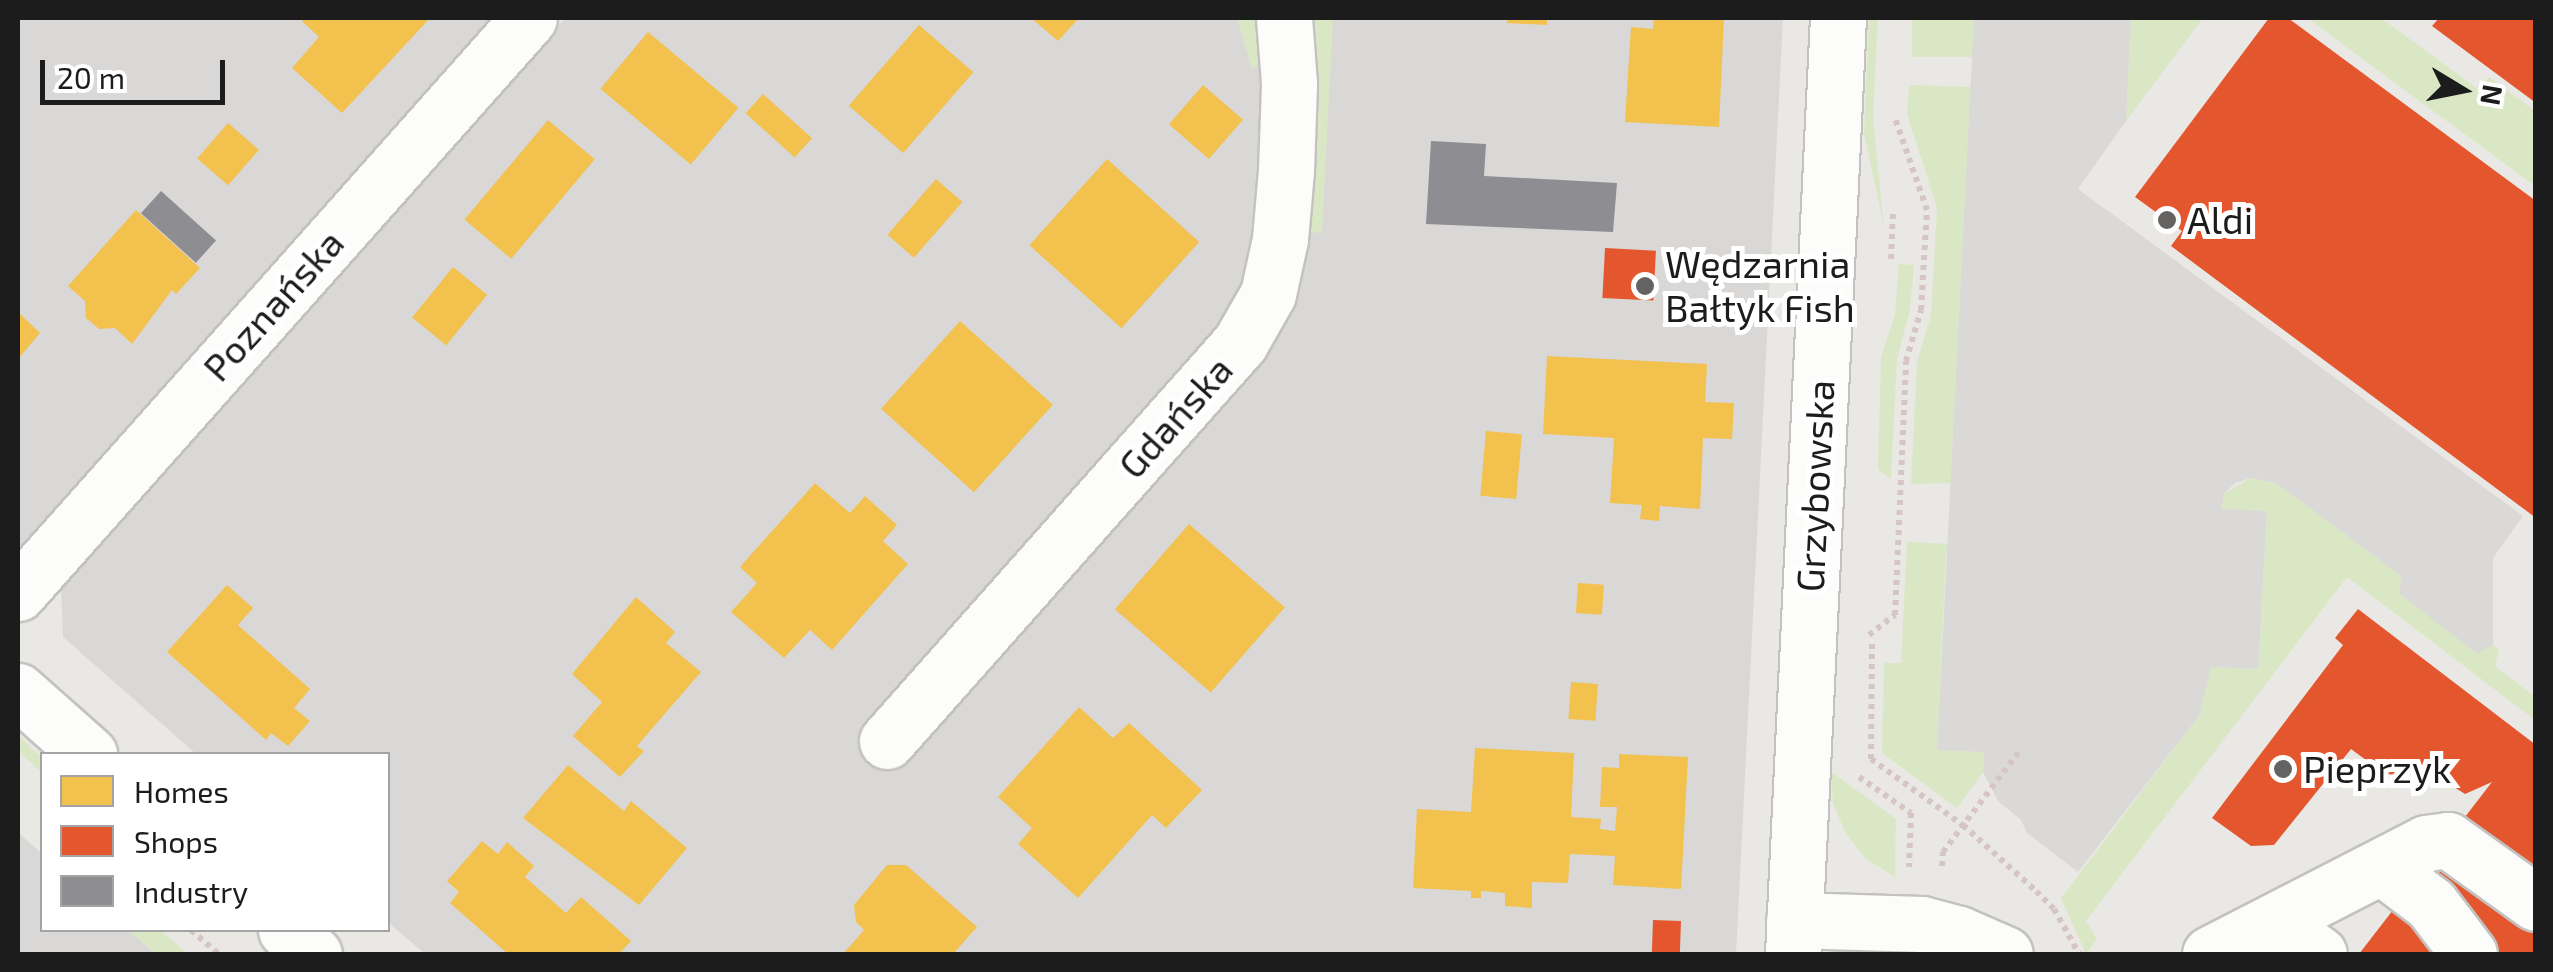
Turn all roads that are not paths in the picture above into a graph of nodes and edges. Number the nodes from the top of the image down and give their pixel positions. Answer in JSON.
{"nodes":[{"id":1,"x":528,"y":18,"type":"edge"},
{"id":2,"x":1284,"y":18,"type":"edge"},
{"id":3,"x":1838,"y":18,"type":"edge"},
{"id":4,"x":18,"y":593,"type":"edge"},
{"id":5,"x":18,"y":691,"type":"edge"},
{"id":6,"x":887,"y":741,"type":"dead end"},
{"id":7,"x":87,"y":752,"type":"edge"},
{"id":8,"x":2404,"y":855,"type":"junction"},
{"id":9,"x":2536,"y":902,"type":"edge"},
{"id":10,"x":2274,"y":922,"type":"junction"},
{"id":11,"x":288,"y":932,"type":"edge"},
{"id":12,"x":1794,"y":937,"type":"edge"},
{"id":13,"x":314,"y":954,"type":"edge"},
{"id":14,"x":2004,"y":954,"type":"edge"},
{"id":15,"x":2210,"y":954,"type":"edge"},
{"id":16,"x":2319,"y":954,"type":"edge"},
{"id":17,"x":2469,"y":954,"type":"edge"}],
"edges":[{"from":1,"to":4,"type":"street","name":"Poznańska"},
{"from":2,"to":6,"type":"street","name":"Gdańska"},
{"from":3,"to":12,"type":"street","name":"Grzybowska"},
{"from":5,"to":7,"type":"street"},
{"from":8,"to":9,"type":"street"},
{"from":8,"to":10,"type":"street"},
{"from":8,"to":17,"type":"street"},
{"from":10,"to":15,"type":"street"},
{"from":10,"to":16,"type":"street"},
{"from":11,"to":13,"type":"street"},
{"from":12,"to":14,"type":"street"}]}
